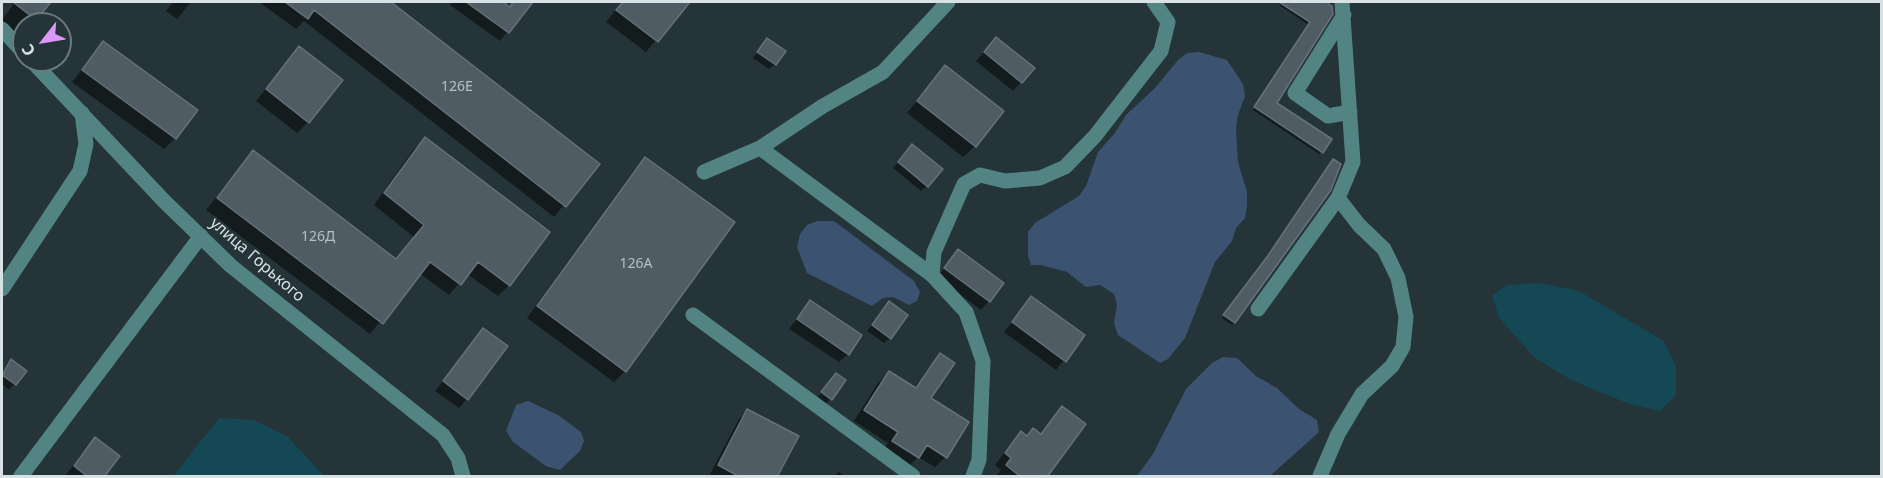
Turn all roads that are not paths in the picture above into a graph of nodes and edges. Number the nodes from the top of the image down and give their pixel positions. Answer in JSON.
{"nodes":[{"id":1,"x":948,"y":2,"type":"edge"},
{"id":2,"x":1154,"y":2,"type":"edge"},
{"id":3,"x":1343,"y":8,"type":"edge"},
{"id":4,"x":43,"y":72,"type":"edge"},
{"id":5,"x":1350,"y":112,"type":"junction"},
{"id":6,"x":82,"y":113,"type":"junction"},
{"id":7,"x":760,"y":148,"type":"junction"},
{"id":8,"x":704,"y":172,"type":"dead end"},
{"id":9,"x":1338,"y":198,"type":"junction"},
{"id":10,"x":201,"y":236,"type":"junction"},
{"id":11,"x":932,"y":275,"type":"junction"},
{"id":12,"x":2,"y":289,"type":"edge"},
{"id":13,"x":1258,"y":309,"type":"dead end"},
{"id":14,"x":693,"y":315,"type":"dead end"},
{"id":15,"x":21,"y":477,"type":"edge"},
{"id":16,"x":463,"y":477,"type":"edge"},
{"id":17,"x":913,"y":477,"type":"edge"},
{"id":18,"x":973,"y":477,"type":"edge"},
{"id":19,"x":1320,"y":477,"type":"edge"}],
"edges":[{"from":1,"to":7,"type":"street"},
{"from":2,"to":11,"type":"street"},
{"from":3,"to":5,"type":"street"},
{"from":3,"to":5,"type":"street"},
{"from":4,"to":6,"type":"street","name":"улица Горького"},
{"from":5,"to":9,"type":"street"},
{"from":6,"to":10,"type":"street","name":"улица Горького"},
{"from":6,"to":12,"type":"street"},
{"from":7,"to":8,"type":"street"},
{"from":7,"to":11,"type":"street"},
{"from":9,"to":13,"type":"street"},
{"from":9,"to":19,"type":"street"},
{"from":10,"to":15,"type":"street"},
{"from":10,"to":16,"type":"street","name":"улица Горького"},
{"from":11,"to":18,"type":"street"},
{"from":14,"to":17,"type":"street"}]}
